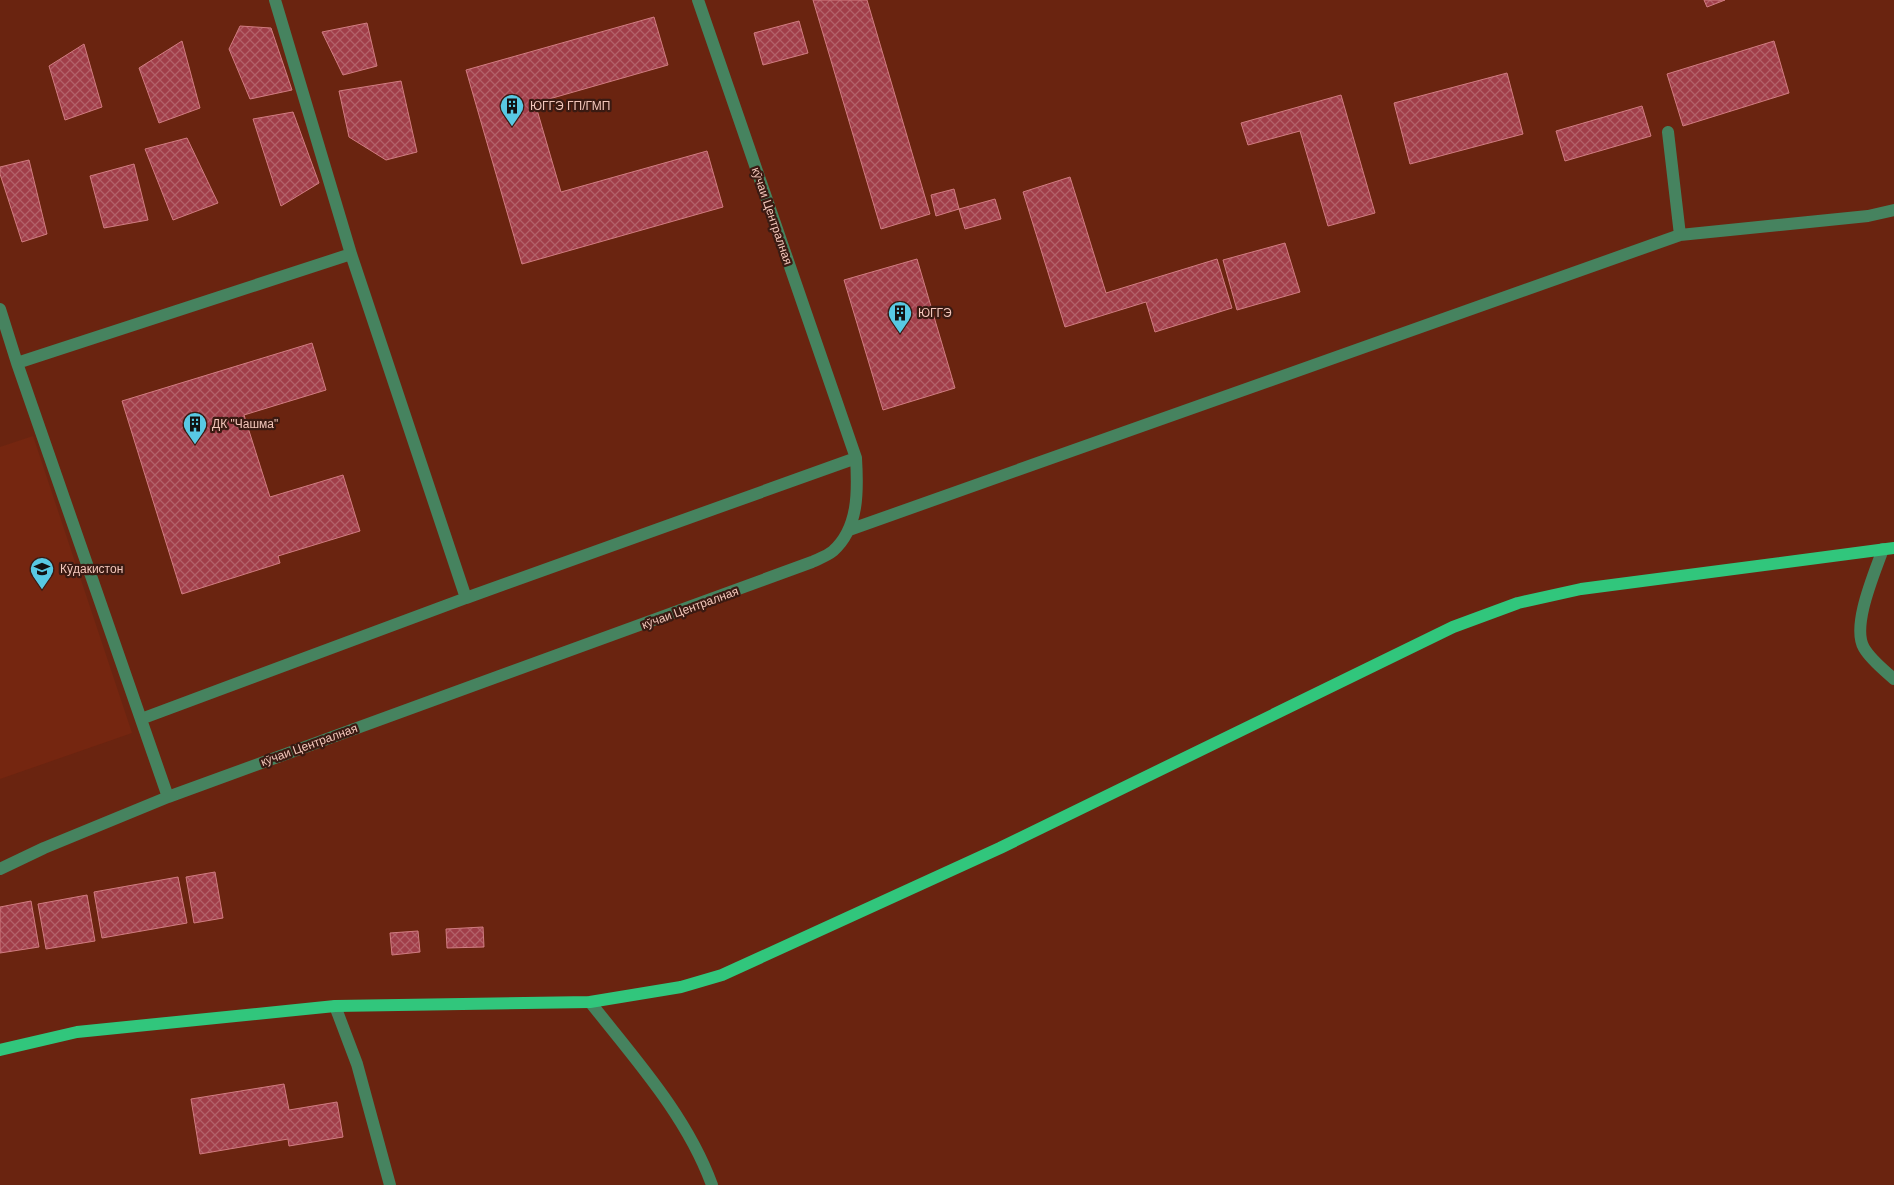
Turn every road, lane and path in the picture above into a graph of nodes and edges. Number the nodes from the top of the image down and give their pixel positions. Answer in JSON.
{"nodes":[{"id":1,"x":275,"y":0,"type":"edge"},
{"id":2,"x":698,"y":0,"type":"edge"},
{"id":3,"x":1668,"y":132,"type":"dead end"},
{"id":4,"x":1894,"y":210,"type":"edge"},
{"id":5,"x":1680,"y":235,"type":"junction"},
{"id":6,"x":351,"y":254,"type":"junction"},
{"id":7,"x":0,"y":309,"type":"edge"},
{"id":8,"x":17,"y":363,"type":"junction"},
{"id":9,"x":856,"y":458,"type":"junction"},
{"id":10,"x":849,"y":530,"type":"junction"},
{"id":11,"x":1889,"y":549,"type":"edge"},
{"id":12,"x":466,"y":598,"type":"junction"},
{"id":13,"x":1894,"y":679,"type":"edge"},
{"id":14,"x":140,"y":719,"type":"junction"},
{"id":15,"x":168,"y":797,"type":"junction"},
{"id":16,"x":0,"y":869,"type":"edge"},
{"id":17,"x":590,"y":1002,"type":"junction"},
{"id":18,"x":335,"y":1006,"type":"junction"},
{"id":19,"x":0,"y":1050,"type":"edge"},
{"id":20,"x":390,"y":1185,"type":"edge"},
{"id":21,"x":712,"y":1185,"type":"edge"}],
"edges":[{"from":1,"to":6,"type":"street"},
{"from":2,"to":9,"type":"street","name":"кӯчаи Централная"},
{"from":3,"to":5,"type":"street"},
{"from":4,"to":5,"type":"street"},
{"from":5,"to":10,"type":"street"},
{"from":6,"to":8,"type":"street"},
{"from":6,"to":12,"type":"street"},
{"from":7,"to":8,"type":"street"},
{"from":8,"to":14,"type":"street"},
{"from":9,"to":10,"type":"street","name":"кӯчаи Централная"},
{"from":9,"to":12,"type":"street"},
{"from":10,"to":15,"type":"street","name":"кӯчаи Централная"},
{"from":11,"to":13,"type":"street"},
{"from":11,"to":17,"type":"main road"},
{"from":12,"to":14,"type":"street"},
{"from":14,"to":15,"type":"street"},
{"from":15,"to":16,"type":"street","name":"кӯчаи Централная"},
{"from":17,"to":18,"type":"main road"},
{"from":17,"to":21,"type":"street"},
{"from":18,"to":19,"type":"main road"},
{"from":18,"to":20,"type":"street"}]}
